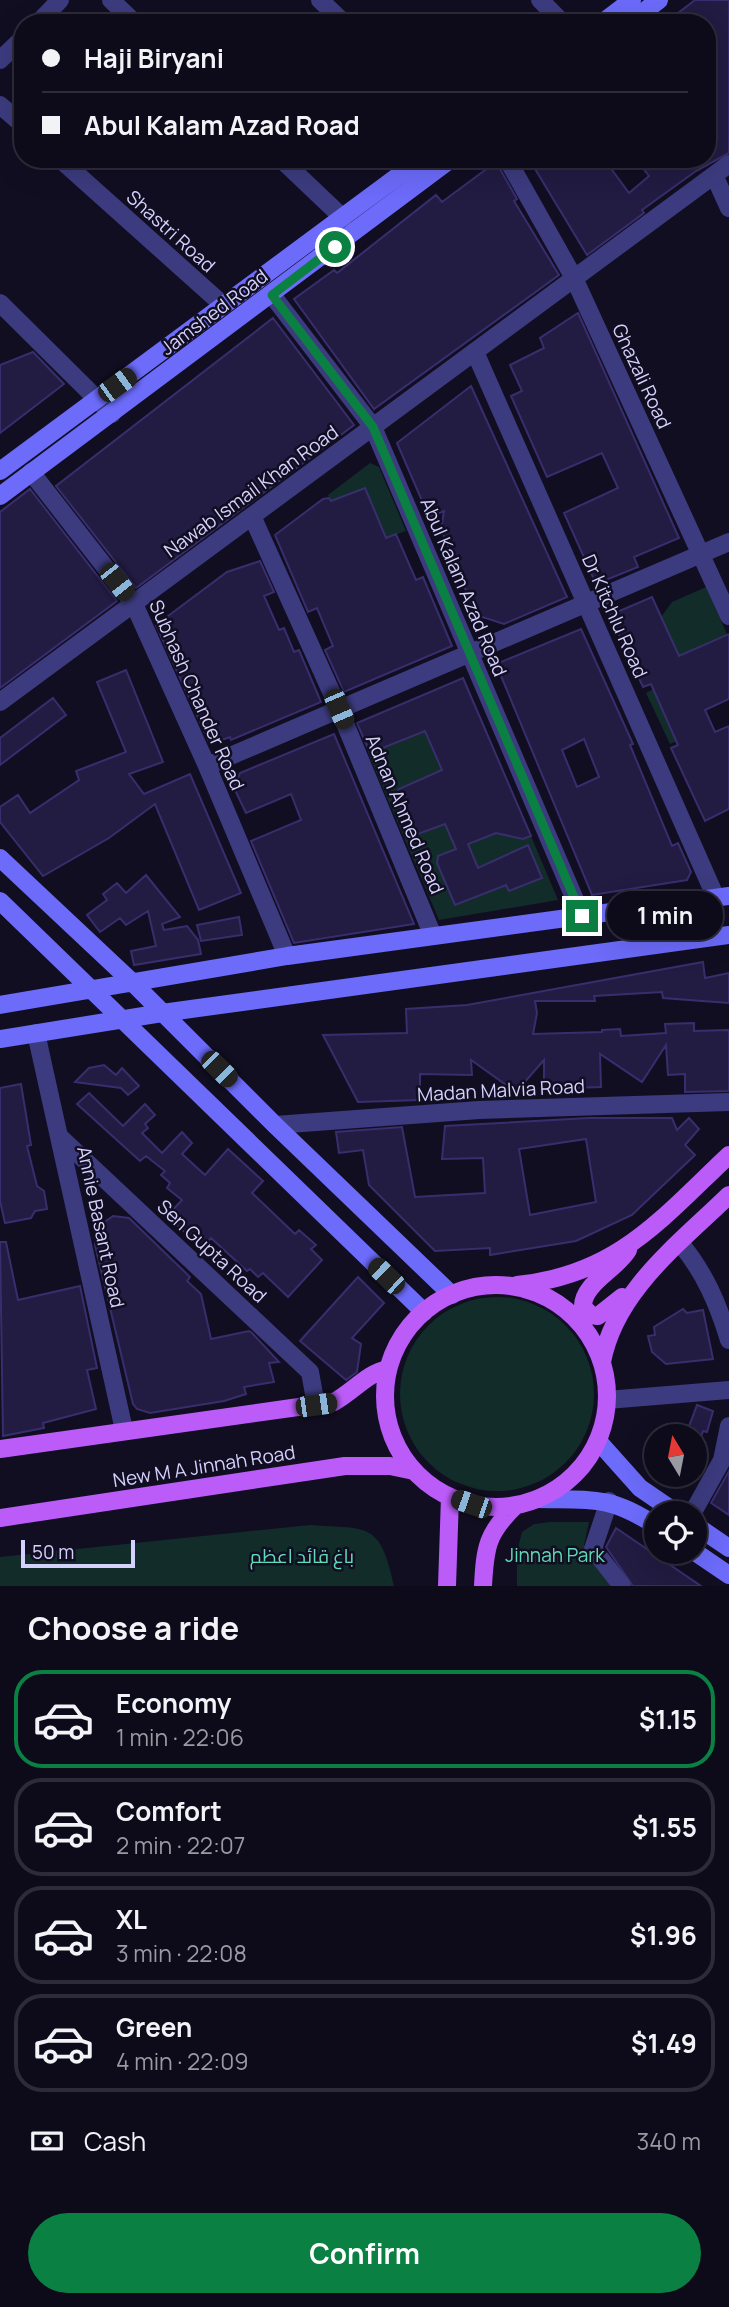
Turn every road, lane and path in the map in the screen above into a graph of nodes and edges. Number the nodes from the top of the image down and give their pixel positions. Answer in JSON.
{"nodes":[{"id":1,"x":60,"y":0,"type":"edge"},
{"id":2,"x":111,"y":0,"type":"edge"},
{"id":3,"x":320,"y":0,"type":"edge"},
{"id":4,"x":540,"y":0,"type":"edge"},
{"id":5,"x":632,"y":0,"type":"edge"},
{"id":6,"x":659,"y":0,"type":"edge"},
{"id":7,"x":47,"y":14,"type":"edge"},
{"id":8,"x":126,"y":14,"type":"edge"},
{"id":9,"x":335,"y":14,"type":"edge"},
{"id":10,"x":554,"y":14,"type":"edge"},
{"id":11,"x":614,"y":14,"type":"edge"},
{"id":12,"x":641,"y":14,"type":"edge"},
{"id":13,"x":14,"y":47,"type":"edge"},
{"id":14,"x":0,"y":60,"type":"edge"},
{"id":15,"x":0,"y":105,"type":"edge"},
{"id":16,"x":14,"y":117,"type":"edge"},
{"id":17,"x":729,"y":164,"type":"edge"},
{"id":18,"x":70,"y":168,"type":"edge"},
{"id":19,"x":290,"y":168,"type":"edge"},
{"id":20,"x":409,"y":168,"type":"edge"},
{"id":21,"x":439,"y":168,"type":"edge"},
{"id":22,"x":512,"y":168,"type":"edge"},
{"id":23,"x":714,"y":175,"type":"junction"},
{"id":24,"x":729,"y":208,"type":"edge"},
{"id":25,"x":343,"y":218,"type":"junction"},
{"id":26,"x":574,"y":278,"type":"junction"},
{"id":27,"x":272,"y":295,"type":"junction"},
{"id":28,"x":0,"y":303,"type":"edge"},
{"id":29,"x":223,"y":305,"type":"junction"},
{"id":30,"x":475,"y":352,"type":"junction"},
{"id":31,"x":98,"y":399,"type":"junction"},
{"id":32,"x":112,"y":414,"type":"junction"},
{"id":33,"x":373,"y":427,"type":"junction"},
{"id":34,"x":0,"y":471,"type":"edge"},
{"id":35,"x":32,"y":472,"type":"junction"},
{"id":36,"x":0,"y":496,"type":"edge"},
{"id":37,"x":252,"y":516,"type":"junction"},
{"id":38,"x":729,"y":541,"type":"edge"},
{"id":39,"x":700,"y":554,"type":"junction"},
{"id":40,"x":586,"y":603,"type":"junction"},
{"id":41,"x":134,"y":604,"type":"junction"},
{"id":42,"x":729,"y":616,"type":"edge"},
{"id":43,"x":470,"y":653,"type":"junction"},
{"id":44,"x":0,"y":702,"type":"edge"},
{"id":45,"x":339,"y":709,"type":"junction"},
{"id":46,"x":207,"y":766,"type":"junction"},
{"id":47,"x":0,"y":858,"type":"edge"},
{"id":48,"x":723,"y":897,"type":"edge"},
{"id":49,"x":0,"y":901,"type":"edge"},
{"id":50,"x":582,"y":916,"type":"junction"},
{"id":51,"x":729,"y":935,"type":"edge"},
{"id":52,"x":433,"y":936,"type":"junction"},
{"id":53,"x":287,"y":956,"type":"junction"},
{"id":54,"x":131,"y":981,"type":"junction"},
{"id":55,"x":89,"y":990,"type":"junction"},
{"id":56,"x":0,"y":1005,"type":"edge"},
{"id":57,"x":162,"y":1013,"type":"junction"},
{"id":58,"x":120,"y":1019,"type":"junction"},
{"id":59,"x":36,"y":1033,"type":"junction"},
{"id":60,"x":0,"y":1040,"type":"edge"},
{"id":61,"x":729,"y":1102,"type":"edge"},
{"id":62,"x":275,"y":1125,"type":"junction"},
{"id":63,"x":61,"y":1138,"type":"junction"},
{"id":64,"x":729,"y":1155,"type":"edge"},
{"id":65,"x":729,"y":1195,"type":"edge"},
{"id":66,"x":680,"y":1243,"type":"junction"},
{"id":67,"x":630,"y":1247,"type":"junction"},
{"id":68,"x":507,"y":1286,"type":"junction"},
{"id":69,"x":634,"y":1291,"type":"junction"},
{"id":70,"x":452,"y":1295,"type":"junction"},
{"id":71,"x":424,"y":1312,"type":"junction"},
{"id":72,"x":729,"y":1340,"type":"edge"},
{"id":73,"x":602,"y":1362,"type":"junction"},
{"id":74,"x":388,"y":1369,"type":"junction"},
{"id":75,"x":729,"y":1390,"type":"edge"},
{"id":76,"x":607,"y":1400,"type":"junction"},
{"id":77,"x":316,"y":1405,"type":"junction"},
{"id":78,"x":729,"y":1426,"type":"edge"},
{"id":79,"x":124,"y":1430,"type":"junction"},
{"id":80,"x":598,"y":1441,"type":"junction"},
{"id":81,"x":0,"y":1449,"type":"edge"},
{"id":82,"x":414,"y":1471,"type":"junction"},
{"id":83,"x":450,"y":1497,"type":"junction"},
{"id":84,"x":537,"y":1499,"type":"junction"},
{"id":85,"x":609,"y":1501,"type":"junction"},
{"id":86,"x":659,"y":1501,"type":"edge"},
{"id":87,"x":699,"y":1501,"type":"edge"},
{"id":88,"x":516,"y":1505,"type":"junction"},
{"id":89,"x":0,"y":1518,"type":"edge"},
{"id":90,"x":644,"y":1519,"type":"edge"},
{"id":91,"x":707,"y":1533,"type":"edge"},
{"id":92,"x":729,"y":1548,"type":"edge"},
{"id":93,"x":707,"y":1560,"type":"edge"},
{"id":94,"x":729,"y":1575,"type":"edge"},
{"id":95,"x":447,"y":1586,"type":"edge"},
{"id":96,"x":483,"y":1586,"type":"edge"},
{"id":97,"x":622,"y":1586,"type":"edge"}],
"edges":[{"from":1,"to":7,"type":"street"},
{"from":2,"to":8,"type":"street"},
{"from":3,"to":9,"type":"street"},
{"from":4,"to":10,"type":"street"},
{"from":5,"to":11,"type":"street"},
{"from":6,"to":12,"type":"street"},
{"from":13,"to":14,"type":"street"},
{"from":15,"to":16,"type":"street"},
{"from":17,"to":23,"type":"street","name":"Nawab Ismail Khan Road"},
{"from":18,"to":29,"type":"street","name":"Shastri Road"},
{"from":19,"to":25,"type":"street"},
{"from":20,"to":25,"type":"street","name":"Jamshed Road"},
{"from":21,"to":27,"type":"street","name":"Jamshed Road"},
{"from":22,"to":26,"type":"street","name":"Ghazali Road"},
{"from":23,"to":24,"type":"street"},
{"from":23,"to":26,"type":"street","name":"Nawab Ismail Khan Road"},
{"from":25,"to":29,"type":"street","name":"Jamshed Road"},
{"from":26,"to":30,"type":"street","name":"Nawab Ismail Khan Road"},
{"from":26,"to":39,"type":"street","name":"Ghazali Road"},
{"from":27,"to":32,"type":"street","name":"Jamshed Road"},
{"from":27,"to":33,"type":"street","name":"Abul Kalam Azad Road"},
{"from":28,"to":31,"type":"street"},
{"from":29,"to":31,"type":"street","name":"Jamshed Road"},
{"from":30,"to":33,"type":"street","name":"Nawab Ismail Khan Road"},
{"from":30,"to":40,"type":"street","name":"Dr Kitchlu Road"},
{"from":31,"to":32,"type":"street"},
{"from":31,"to":34,"type":"street","name":"Jamshed Road"},
{"from":32,"to":35,"type":"street","name":"Jamshed Road"},
{"from":33,"to":37,"type":"street","name":"Nawab Ismail Khan Road"},
{"from":33,"to":43,"type":"street","name":"Abul Kalam Azad Road"},
{"from":35,"to":36,"type":"street","name":"Jamshed Road"},
{"from":35,"to":41,"type":"street","name":"Subhash Chander Road"},
{"from":37,"to":41,"type":"street","name":"Nawab Ismail Khan Road"},
{"from":37,"to":45,"type":"street","name":"Adnan Ahmed Road"},
{"from":38,"to":39,"type":"street"},
{"from":39,"to":40,"type":"street"},
{"from":39,"to":42,"type":"street","name":"Ghazali Road"},
{"from":40,"to":43,"type":"street"},
{"from":40,"to":48,"type":"street","name":"Dr Kitchlu Road"},
{"from":41,"to":44,"type":"street","name":"Nawab Ismail Khan Road"},
{"from":41,"to":46,"type":"street","name":"Subhash Chander Road"},
{"from":43,"to":45,"type":"street"},
{"from":43,"to":50,"type":"street","name":"Abul Kalam Azad Road"},
{"from":45,"to":46,"type":"street"},
{"from":45,"to":52,"type":"street","name":"Adnan Ahmed Road"},
{"from":46,"to":53,"type":"street","name":"Subhash Chander Road"},
{"from":47,"to":54,"type":"street"},
{"from":48,"to":50,"type":"street"},
{"from":49,"to":55,"type":"street"},
{"from":50,"to":52,"type":"street"},
{"from":51,"to":57,"type":"street"},
{"from":52,"to":53,"type":"street"},
{"from":53,"to":54,"type":"street"},
{"from":54,"to":55,"type":"street"},
{"from":54,"to":57,"type":"street"},
{"from":55,"to":56,"type":"street"},
{"from":55,"to":58,"type":"street"},
{"from":57,"to":58,"type":"street"},
{"from":57,"to":62,"type":"street"},
{"from":58,"to":59,"type":"street"},
{"from":58,"to":71,"type":"street"},
{"from":59,"to":60,"type":"street"},
{"from":59,"to":63,"type":"street","name":"Annie Basant Road"},
{"from":61,"to":62,"type":"street","name":"Madan Malvia Road"},
{"from":62,"to":70,"type":"street"},
{"from":63,"to":77,"type":"street","name":"Sen Gupta Road"},
{"from":63,"to":79,"type":"street","name":"Annie Basant Road"},
{"from":64,"to":67,"type":"main road"},
{"from":65,"to":66,"type":"main road"},
{"from":66,"to":69,"type":"main road"},
{"from":66,"to":72,"type":"street"},
{"from":67,"to":68,"type":"main road"},
{"from":67,"to":69,"type":"main road"},
{"from":68,"to":70,"type":"main road"},
{"from":68,"to":73,"type":"main road"},
{"from":69,"to":73,"type":"main road"},
{"from":70,"to":71,"type":"main road"},
{"from":71,"to":74,"type":"main road"},
{"from":73,"to":76,"type":"main road"},
{"from":74,"to":77,"type":"main road"},
{"from":74,"to":82,"type":"main road"},
{"from":75,"to":76,"type":"street"},
{"from":76,"to":80,"type":"main road"},
{"from":77,"to":79,"type":"main road"},
{"from":78,"to":87,"type":"street"},
{"from":79,"to":81,"type":"main road"},
{"from":80,"to":84,"type":"main road"},
{"from":80,"to":86,"type":"street"},
{"from":82,"to":83,"type":"main road"},
{"from":82,"to":89,"type":"main road","name":"New M A Jinnah Road"},
{"from":83,"to":88,"type":"main road"},
{"from":83,"to":95,"type":"main road"},
{"from":84,"to":85,"type":"street"},
{"from":84,"to":88,"type":"main road"},
{"from":85,"to":90,"type":"street"},
{"from":85,"to":97,"type":"street"},
{"from":88,"to":96,"type":"main road"},
{"from":91,"to":92,"type":"street"},
{"from":93,"to":94,"type":"street"}]}
